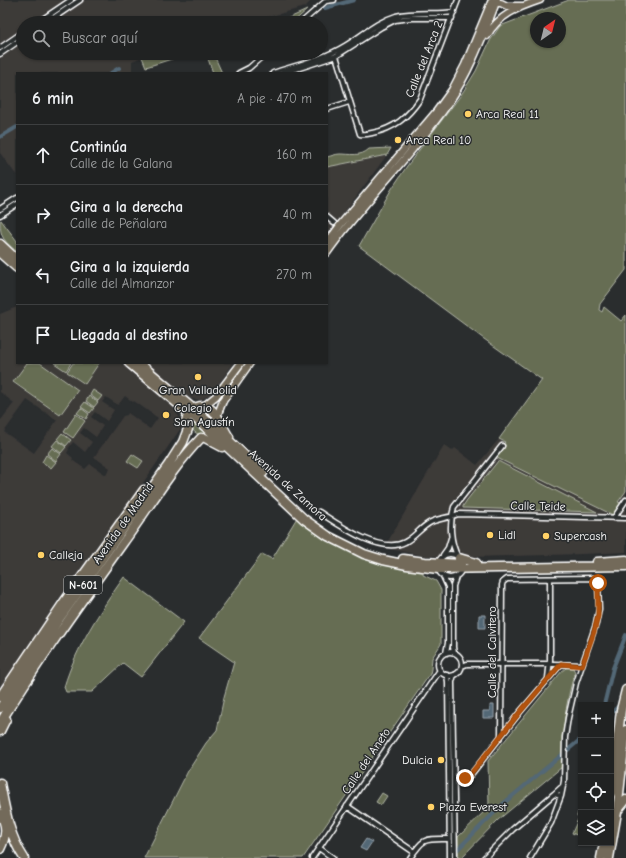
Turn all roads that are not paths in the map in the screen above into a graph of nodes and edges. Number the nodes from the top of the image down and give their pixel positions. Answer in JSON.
{"nodes":[{"id":1,"x":71,"y":0,"type":"edge"},
{"id":2,"x":80,"y":0,"type":"edge"},
{"id":3,"x":334,"y":0,"type":"edge"},
{"id":4,"x":458,"y":0,"type":"edge"},
{"id":5,"x":507,"y":0,"type":"edge"},
{"id":6,"x":540,"y":0,"type":"edge"},
{"id":7,"x":327,"y":1,"type":"edge"},
{"id":8,"x":494,"y":2,"type":"edge"},
{"id":9,"x":515,"y":6,"type":"junction"},
{"id":10,"x":523,"y":6,"type":"junction"},
{"id":11,"x":454,"y":12,"type":"junction"},
{"id":12,"x":47,"y":16,"type":"edge"},
{"id":13,"x":56,"y":16,"type":"edge"},
{"id":14,"x":309,"y":16,"type":"edge"},
{"id":15,"x":452,"y":18,"type":"junction"},
{"id":16,"x":16,"y":37,"type":"edge"},
{"id":17,"x":16,"y":43,"type":"edge"},
{"id":18,"x":0,"y":48,"type":"edge"},
{"id":19,"x":0,"y":54,"type":"edge"},
{"id":20,"x":328,"y":55,"type":"edge"},
{"id":21,"x":336,"y":56,"type":"junction"},
{"id":22,"x":328,"y":59,"type":"edge"},
{"id":23,"x":259,"y":60,"type":"edge"},
{"id":24,"x":312,"y":60,"type":"edge"},
{"id":25,"x":324,"y":60,"type":"edge"},
{"id":26,"x":248,"y":71,"type":"edge"},
{"id":27,"x":276,"y":72,"type":"edge"},
{"id":28,"x":287,"y":72,"type":"edge"},
{"id":29,"x":458,"y":88,"type":"junction"},
{"id":30,"x":349,"y":102,"type":"junction"},
{"id":31,"x":328,"y":110,"type":"edge"},
{"id":32,"x":16,"y":199,"type":"edge"},
{"id":33,"x":16,"y":205,"type":"edge"},
{"id":34,"x":0,"y":209,"type":"edge"},
{"id":35,"x":0,"y":215,"type":"edge"},
{"id":36,"x":328,"y":218,"type":"edge"},
{"id":37,"x":334,"y":223,"type":"dead end"},
{"id":38,"x":328,"y":242,"type":"edge"},
{"id":39,"x":0,"y":244,"type":"edge"},
{"id":40,"x":328,"y":252,"type":"edge"},
{"id":41,"x":0,"y":253,"type":"edge"},
{"id":42,"x":16,"y":259,"type":"edge"},
{"id":43,"x":16,"y":267,"type":"edge"},
{"id":44,"x":130,"y":364,"type":"edge"},
{"id":45,"x":140,"y":364,"type":"edge"},
{"id":46,"x":146,"y":364,"type":"edge"},
{"id":47,"x":240,"y":364,"type":"edge"},
{"id":48,"x":249,"y":364,"type":"edge"},
{"id":49,"x":161,"y":381,"type":"junction"},
{"id":50,"x":176,"y":402,"type":"junction"},
{"id":51,"x":204,"y":406,"type":"junction"},
{"id":52,"x":191,"y":411,"type":"junction"},
{"id":53,"x":218,"y":418,"type":"junction"},
{"id":54,"x":187,"y":425,"type":"junction"},
{"id":55,"x":209,"y":435,"type":"junction"},
{"id":56,"x":502,"y":446,"type":"dead end"},
{"id":57,"x":169,"y":464,"type":"junction"},
{"id":58,"x":260,"y":475,"type":"junction"},
{"id":59,"x":626,"y":500,"type":"edge"},
{"id":60,"x":319,"y":512,"type":"dead end"},
{"id":61,"x":451,"y":518,"type":"junction"},
{"id":62,"x":614,"y":518,"type":"junction"},
{"id":63,"x":626,"y":518,"type":"edge"},
{"id":64,"x":452,"y":537,"type":"junction"},
{"id":65,"x":388,"y":546,"type":"joint"},
{"id":66,"x":626,"y":560,"type":"edge"},
{"id":67,"x":440,"y":566,"type":"junction"},
{"id":68,"x":459,"y":566,"type":"junction"},
{"id":69,"x":474,"y":566,"type":"junction"},
{"id":70,"x":624,"y":567,"type":"edge"},
{"id":71,"x":550,"y":579,"type":"junction"},
{"id":72,"x":53,"y":642,"type":"junction"},
{"id":73,"x":446,"y":653,"type":"junction"},
{"id":74,"x":454,"y":653,"type":"junction"},
{"id":75,"x":462,"y":661,"type":"junction"},
{"id":76,"x":467,"y":664,"type":"junction"},
{"id":77,"x":502,"y":664,"type":"junction"},
{"id":78,"x":549,"y":664,"type":"junction"},
{"id":79,"x":561,"y":664,"type":"junction"},
{"id":80,"x":462,"y":666,"type":"junction"},
{"id":81,"x":582,"y":666,"type":"junction"},
{"id":82,"x":441,"y":671,"type":"junction"},
{"id":83,"x":447,"y":675,"type":"junction"},
{"id":84,"x":454,"y":675,"type":"junction"},
{"id":85,"x":548,"y":678,"type":"junction"},
{"id":86,"x":626,"y":690,"type":"edge"},
{"id":87,"x":0,"y":698,"type":"edge"},
{"id":88,"x":0,"y":708,"type":"edge"},
{"id":89,"x":0,"y":723,"type":"edge"},
{"id":90,"x":501,"y":724,"type":"junction"},
{"id":91,"x":510,"y":724,"type":"junction"},
{"id":92,"x":626,"y":730,"type":"edge"},
{"id":93,"x":0,"y":732,"type":"edge"},
{"id":94,"x":501,"y":735,"type":"junction"},
{"id":95,"x":622,"y":766,"type":"junction"},
{"id":96,"x":613,"y":774,"type":"edge"},
{"id":97,"x":626,"y":775,"type":"edge"},
{"id":98,"x":454,"y":778,"type":"junction"},
{"id":99,"x":0,"y":783,"type":"edge"},
{"id":100,"x":564,"y":784,"type":"junction"},
{"id":101,"x":554,"y":794,"type":"junction"},
{"id":102,"x":561,"y":796,"type":"junction"},
{"id":103,"x":626,"y":800,"type":"edge"},
{"id":104,"x":347,"y":806,"type":"junction"},
{"id":105,"x":617,"y":812,"type":"junction"},
{"id":106,"x":0,"y":814,"type":"edge"},
{"id":107,"x":449,"y":839,"type":"junction"},
{"id":108,"x":603,"y":846,"type":"edge"},
{"id":109,"x":319,"y":848,"type":"junction"},
{"id":110,"x":0,"y":849,"type":"edge"},
{"id":111,"x":414,"y":852,"type":"junction"},
{"id":112,"x":24,"y":858,"type":"edge"},
{"id":113,"x":312,"y":858,"type":"edge"},
{"id":114,"x":333,"y":858,"type":"edge"},
{"id":115,"x":410,"y":858,"type":"edge"},
{"id":116,"x":450,"y":858,"type":"edge"},
{"id":117,"x":455,"y":858,"type":"edge"},
{"id":118,"x":484,"y":858,"type":"edge"},
{"id":119,"x":530,"y":858,"type":"edge"},
{"id":120,"x":601,"y":858,"type":"edge"},
{"id":121,"x":609,"y":858,"type":"edge"}],
"edges":[{"from":1,"to":12,"type":"street"},
{"from":2,"to":13,"type":"street"},
{"from":3,"to":7,"type":"street"},
{"from":4,"to":11,"type":"street"},
{"from":5,"to":9,"type":"main road"},
{"from":6,"to":10,"type":"main road"},
{"from":7,"to":14,"type":"street"},
{"from":8,"to":9,"type":"main road"},
{"from":8,"to":29,"type":"main road"},
{"from":8,"to":38,"type":"main road"},
{"from":9,"to":10,"type":"main road"},
{"from":10,"to":29,"type":"main road"},
{"from":11,"to":15,"type":"street"},
{"from":11,"to":20,"type":"street"},
{"from":15,"to":21,"type":"street"},
{"from":15,"to":30,"type":"street","name":"Calle del Arca 2"},
{"from":16,"to":18,"type":"street"},
{"from":17,"to":19,"type":"street"},
{"from":21,"to":22,"type":"street"},
{"from":21,"to":30,"type":"street","name":"Calle del Arca 2"},
{"from":23,"to":26,"type":"street"},
{"from":24,"to":27,"type":"street"},
{"from":25,"to":28,"type":"street"},
{"from":29,"to":40,"type":"main road"},
{"from":30,"to":31,"type":"street"},
{"from":32,"to":34,"type":"street"},
{"from":33,"to":35,"type":"street"},
{"from":36,"to":37,"type":"street"},
{"from":39,"to":42,"type":"highway"},
{"from":41,"to":43,"type":"highway"},
{"from":44,"to":50,"type":"highway","name":"Avenida de Zamora"},
{"from":45,"to":49,"type":"highway","name":"Avenida de Zamora"},
{"from":46,"to":49,"type":"street"},
{"from":47,"to":51,"type":"main road"},
{"from":48,"to":53,"type":"main road"},
{"from":49,"to":52,"type":"highway","name":"Avenida de Zamora"},
{"from":50,"to":52,"type":"highway","name":"Avenida de Zamora"},
{"from":50,"to":54,"type":"highway"},
{"from":51,"to":52,"type":"highway"},
{"from":51,"to":53,"type":"highway"},
{"from":52,"to":54,"type":"highway","name":"Avenida de Madrid"},
{"from":52,"to":55,"type":"highway","name":"Avenida de Zamora"},
{"from":53,"to":55,"type":"highway"},
{"from":53,"to":58,"type":"highway"},
{"from":54,"to":55,"type":"highway"},
{"from":54,"to":57,"type":"highway","name":"Avenida de Madrid","number":"N-601"},
{"from":55,"to":58,"type":"highway","name":"Avenida de Zamora"},
{"from":55,"to":72,"type":"highway","name":"Avenida de Madrid","number":"N-601"},
{"from":56,"to":61,"type":"street"},
{"from":57,"to":87,"type":"highway"},
{"from":57,"to":88,"type":"highway","name":"Avenida de Madrid","number":"N-601"},
{"from":58,"to":67,"type":"highway","name":"Avenida de Zamora"},
{"from":59,"to":62,"type":"street"},
{"from":60,"to":65,"type":"street","name":"Avenida de Zamora"},
{"from":61,"to":62,"type":"street","name":"Calle Teide"},
{"from":61,"to":64,"type":"street"},
{"from":61,"to":65,"type":"street","name":"Calle Teide"},
{"from":62,"to":63,"type":"street","name":"Calle Teide"},
{"from":64,"to":67,"type":"street"},
{"from":64,"to":68,"type":"street"},
{"from":66,"to":69,"type":"highway"},
{"from":67,"to":68,"type":"highway","name":"Avenida de Zamora"},
{"from":67,"to":68,"type":"street"},
{"from":67,"to":73,"type":"street"},
{"from":68,"to":69,"type":"highway"},
{"from":68,"to":69,"type":"highway"},
{"from":68,"to":74,"type":"street"},
{"from":69,"to":70,"type":"highway"},
{"from":71,"to":77,"type":"street","name":"Calle del Calvitero"},
{"from":71,"to":78,"type":"street"},
{"from":71,"to":81,"type":"street"},
{"from":72,"to":89,"type":"highway","name":"Avenida de Madrid","number":"N-601"},
{"from":72,"to":93,"type":"highway"},
{"from":73,"to":74,"type":"street"},
{"from":73,"to":82,"type":"street"},
{"from":74,"to":75,"type":"street"},
{"from":75,"to":76,"type":"street"},
{"from":75,"to":80,"type":"street"},
{"from":76,"to":77,"type":"street"},
{"from":76,"to":80,"type":"street"},
{"from":77,"to":78,"type":"street"},
{"from":77,"to":90,"type":"street","name":"Calle del Calvitero"},
{"from":78,"to":79,"type":"street"},
{"from":78,"to":85,"type":"street"},
{"from":79,"to":81,"type":"street"},
{"from":79,"to":85,"type":"street"},
{"from":80,"to":84,"type":"street"},
{"from":81,"to":100,"type":"street"},
{"from":82,"to":83,"type":"street"},
{"from":82,"to":104,"type":"street","name":"Calle del Aneto"},
{"from":83,"to":84,"type":"street"},
{"from":83,"to":107,"type":"street"},
{"from":84,"to":98,"type":"street"},
{"from":85,"to":91,"type":"street"},
{"from":86,"to":96,"type":"highway"},
{"from":90,"to":91,"type":"street"},
{"from":90,"to":94,"type":"street","name":"Calle del Calvitero"},
{"from":91,"to":94,"type":"street"},
{"from":92,"to":95,"type":"highway"},
{"from":94,"to":98,"type":"street"},
{"from":95,"to":97,"type":"highway"},
{"from":95,"to":105,"type":"highway"},
{"from":98,"to":117,"type":"street"},
{"from":99,"to":112,"type":"highway"},
{"from":100,"to":101,"type":"street"},
{"from":100,"to":102,"type":"street"},
{"from":101,"to":102,"type":"street"},
{"from":101,"to":118,"type":"street"},
{"from":102,"to":119,"type":"street"},
{"from":103,"to":105,"type":"highway"},
{"from":104,"to":109,"type":"street","name":"Calle del Aneto"},
{"from":104,"to":111,"type":"street"},
{"from":105,"to":121,"type":"highway"},
{"from":106,"to":110,"type":"highway"},
{"from":107,"to":111,"type":"street"},
{"from":107,"to":116,"type":"street"},
{"from":108,"to":120,"type":"highway"},
{"from":109,"to":113,"type":"street","name":"Calle del Aneto"},
{"from":109,"to":114,"type":"street"},
{"from":111,"to":115,"type":"street"}]}
